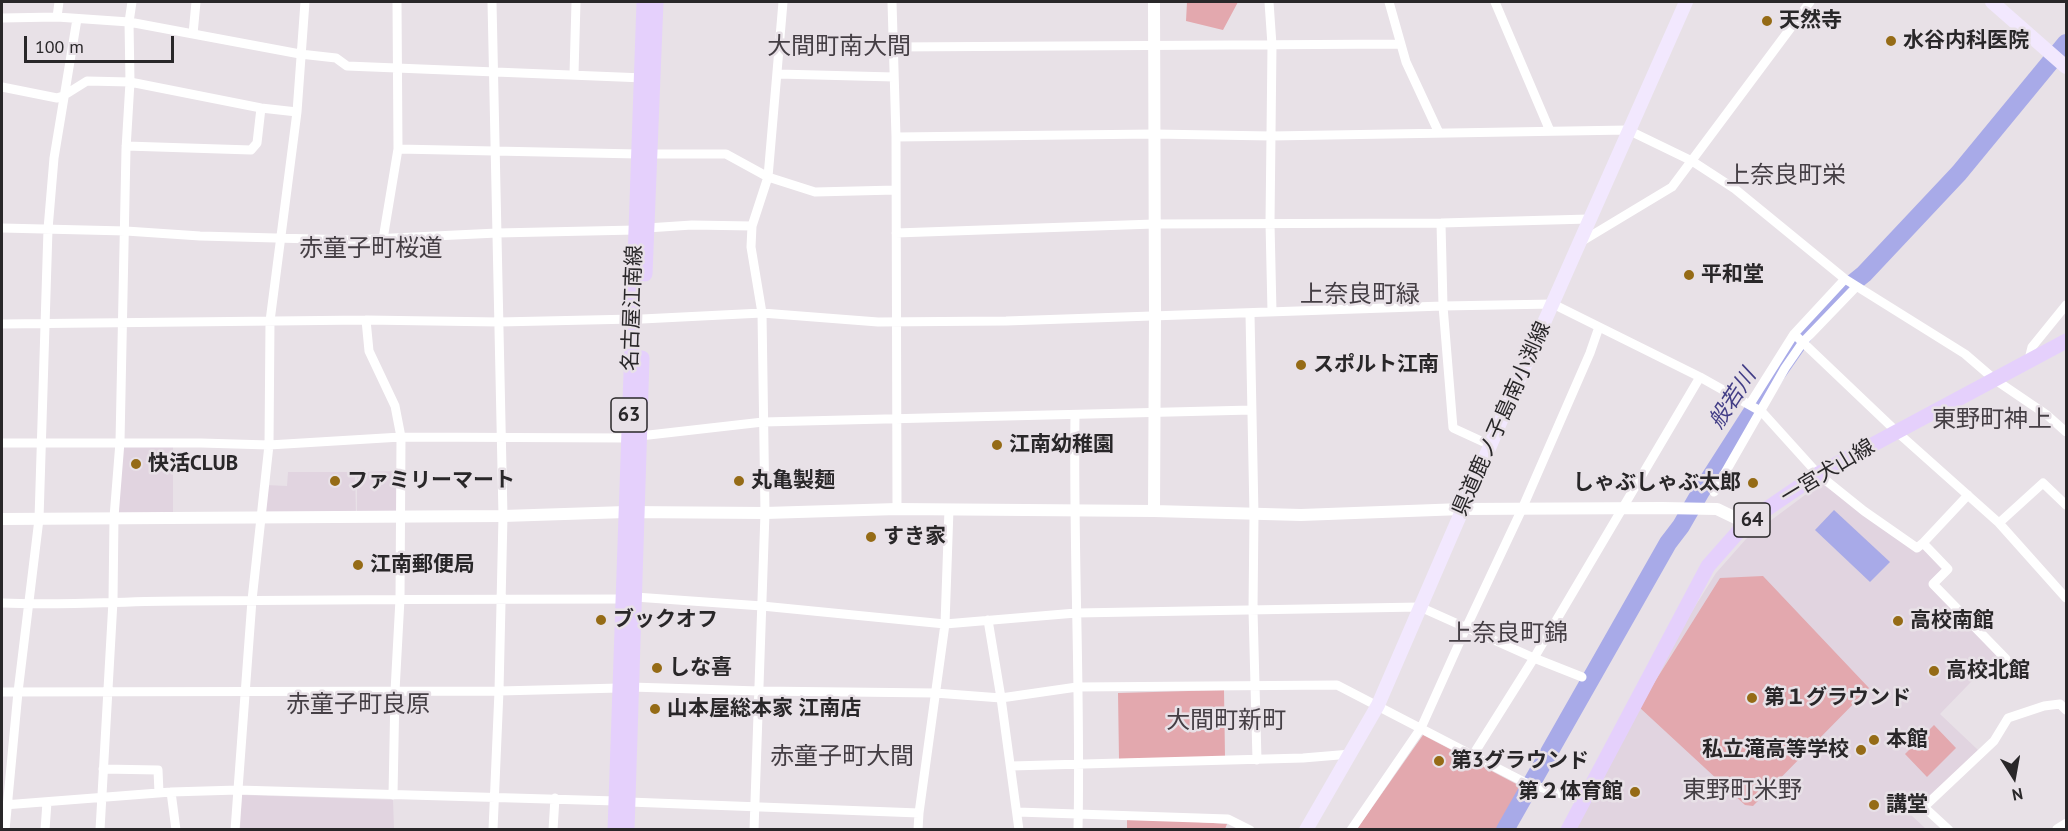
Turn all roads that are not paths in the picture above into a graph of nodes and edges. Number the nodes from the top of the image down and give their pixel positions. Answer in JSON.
{"nodes":[{"id":1,"x":59,"y":2,"type":"edge"},
{"id":2,"x":132,"y":2,"type":"edge"},
{"id":3,"x":196,"y":2,"type":"edge"},
{"id":4,"x":305,"y":2,"type":"edge"},
{"id":5,"x":397,"y":2,"type":"edge"},
{"id":6,"x":492,"y":2,"type":"edge"},
{"id":7,"x":576,"y":2,"type":"edge"},
{"id":8,"x":644,"y":2,"type":"edge"},
{"id":9,"x":656,"y":2,"type":"edge"},
{"id":10,"x":783,"y":2,"type":"edge"},
{"id":11,"x":892,"y":2,"type":"edge"},
{"id":12,"x":1154,"y":2,"type":"edge"},
{"id":13,"x":1269,"y":2,"type":"edge"},
{"id":14,"x":1389,"y":2,"type":"edge"},
{"id":15,"x":1495,"y":2,"type":"edge"},
{"id":16,"x":1686,"y":2,"type":"edge"},
{"id":17,"x":1992,"y":2,"type":"edge"},
{"id":18,"x":1806,"y":4,"type":"edge"},
{"id":19,"x":57,"y":17,"type":"junction"},
{"id":20,"x":2,"y":18,"type":"edge"},
{"id":21,"x":77,"y":19,"type":"junction"},
{"id":22,"x":129,"y":21,"type":"junction"},
{"id":23,"x":193,"y":34,"type":"junction"},
{"id":24,"x":1401,"y":44,"type":"junction"},
{"id":25,"x":1272,"y":45,"type":"junction"},
{"id":26,"x":1154,"y":46,"type":"junction"},
{"id":27,"x":893,"y":47,"type":"junction"},
{"id":28,"x":300,"y":54,"type":"junction"},
{"id":29,"x":2065,"y":61,"type":"edge"},
{"id":30,"x":398,"y":68,"type":"junction"},
{"id":31,"x":492,"y":71,"type":"junction"},
{"id":32,"x":574,"y":74,"type":"junction"},
{"id":33,"x":778,"y":74,"type":"junction"},
{"id":34,"x":894,"y":77,"type":"junction"},
{"id":35,"x":647,"y":78,"type":"junction"},
{"id":36,"x":130,"y":82,"type":"junction"},
{"id":37,"x":2,"y":87,"type":"edge"},
{"id":38,"x":63,"y":96,"type":"junction"},
{"id":39,"x":261,"y":108,"type":"junction"},
{"id":40,"x":297,"y":112,"type":"junction"},
{"id":41,"x":1550,"y":130,"type":"junction"},
{"id":42,"x":1628,"y":130,"type":"junction"},
{"id":43,"x":1439,"y":133,"type":"junction"},
{"id":44,"x":1154,"y":134,"type":"junction"},
{"id":45,"x":1271,"y":136,"type":"junction"},
{"id":46,"x":896,"y":137,"type":"junction"},
{"id":47,"x":126,"y":146,"type":"junction"},
{"id":48,"x":398,"y":149,"type":"junction"},
{"id":49,"x":495,"y":152,"type":"junction"},
{"id":50,"x":644,"y":154,"type":"junction"},
{"id":51,"x":1692,"y":161,"type":"junction"},
{"id":52,"x":768,"y":177,"type":"junction"},
{"id":53,"x":896,"y":190,"type":"junction"},
{"id":54,"x":1590,"y":219,"type":"junction"},
{"id":55,"x":1270,"y":223,"type":"junction"},
{"id":56,"x":1154,"y":224,"type":"junction"},
{"id":57,"x":1441,"y":224,"type":"junction"},
{"id":58,"x":753,"y":226,"type":"junction"},
{"id":59,"x":2,"y":228,"type":"edge"},
{"id":60,"x":48,"y":229,"type":"junction"},
{"id":61,"x":642,"y":229,"type":"junction"},
{"id":62,"x":126,"y":231,"type":"junction"},
{"id":63,"x":896,"y":232,"type":"junction"},
{"id":64,"x":497,"y":233,"type":"junction"},
{"id":65,"x":281,"y":238,"type":"junction"},
{"id":66,"x":383,"y":239,"type":"junction"},
{"id":67,"x":1579,"y":243,"type":"junction"},
{"id":68,"x":1845,"y":279,"type":"junction"},
{"id":69,"x":1856,"y":287,"type":"junction"},
{"id":70,"x":1553,"y":304,"type":"junction"},
{"id":71,"x":2067,"y":305,"type":"edge"},
{"id":72,"x":1443,"y":306,"type":"junction"},
{"id":73,"x":1272,"y":312,"type":"junction"},
{"id":74,"x":762,"y":313,"type":"junction"},
{"id":75,"x":1250,"y":314,"type":"junction"},
{"id":76,"x":1155,"y":316,"type":"junction"},
{"id":77,"x":638,"y":319,"type":"junction"},
{"id":78,"x":366,"y":320,"type":"junction"},
{"id":79,"x":270,"y":321,"type":"junction"},
{"id":80,"x":499,"y":322,"type":"junction"},
{"id":81,"x":896,"y":322,"type":"junction"},
{"id":82,"x":123,"y":323,"type":"junction"},
{"id":83,"x":2,"y":324,"type":"edge"},
{"id":84,"x":44,"y":324,"type":"junction"},
{"id":85,"x":1599,"y":327,"type":"junction"},
{"id":86,"x":1794,"y":334,"type":"junction"},
{"id":87,"x":2067,"y":341,"type":"edge"},
{"id":88,"x":1803,"y":342,"type":"junction"},
{"id":89,"x":2029,"y":359,"type":"junction"},
{"id":90,"x":1700,"y":377,"type":"junction"},
{"id":91,"x":1994,"y":380,"type":"junction"},
{"id":92,"x":1750,"y":404,"type":"junction"},
{"id":93,"x":1252,"y":410,"type":"junction"},
{"id":94,"x":1760,"y":411,"type":"junction"},
{"id":95,"x":1154,"y":413,"type":"junction"},
{"id":96,"x":1075,"y":415,"type":"junction"},
{"id":97,"x":897,"y":419,"type":"junction"},
{"id":98,"x":763,"y":422,"type":"junction"},
{"id":99,"x":1897,"y":432,"type":"junction"},
{"id":100,"x":2067,"y":432,"type":"edge"},
{"id":101,"x":401,"y":437,"type":"junction"},
{"id":102,"x":502,"y":437,"type":"junction"},
{"id":103,"x":634,"y":437,"type":"junction"},
{"id":104,"x":120,"y":442,"type":"junction"},
{"id":105,"x":2,"y":443,"type":"edge"},
{"id":106,"x":41,"y":443,"type":"junction"},
{"id":107,"x":269,"y":445,"type":"junction"},
{"id":108,"x":1490,"y":445,"type":"junction"},
{"id":109,"x":1818,"y":474,"type":"junction"},
{"id":110,"x":1714,"y":492,"type":"dead end"},
{"id":111,"x":1968,"y":495,"type":"junction"},
{"id":112,"x":2067,"y":505,"type":"edge"},
{"id":113,"x":1621,"y":508,"type":"junction"},
{"id":114,"x":897,"y":509,"type":"junction"},
{"id":115,"x":949,"y":509,"type":"junction"},
{"id":116,"x":1462,"y":509,"type":"junction"},
{"id":117,"x":1522,"y":509,"type":"junction"},
{"id":118,"x":1074,"y":510,"type":"junction"},
{"id":119,"x":1154,"y":511,"type":"junction"},
{"id":120,"x":632,"y":513,"type":"junction"},
{"id":121,"x":765,"y":513,"type":"junction"},
{"id":122,"x":1254,"y":515,"type":"junction"},
{"id":123,"x":503,"y":516,"type":"junction"},
{"id":124,"x":114,"y":517,"type":"junction"},
{"id":125,"x":400,"y":517,"type":"junction"},
{"id":126,"x":261,"y":518,"type":"junction"},
{"id":127,"x":2,"y":519,"type":"edge"},
{"id":128,"x":39,"y":519,"type":"junction"},
{"id":129,"x":1999,"y":523,"type":"junction"},
{"id":130,"x":1746,"y":524,"type":"junction"},
{"id":131,"x":1923,"y":543,"type":"junction"},
{"id":132,"x":2065,"y":592,"type":"edge"},
{"id":133,"x":629,"y":598,"type":"junction"},
{"id":134,"x":400,"y":599,"type":"junction"},
{"id":135,"x":502,"y":599,"type":"junction"},
{"id":136,"x":252,"y":600,"type":"junction"},
{"id":137,"x":113,"y":601,"type":"junction"},
{"id":138,"x":2,"y":603,"type":"edge"},
{"id":139,"x":29,"y":604,"type":"junction"},
{"id":140,"x":762,"y":606,"type":"junction"},
{"id":141,"x":1420,"y":607,"type":"junction"},
{"id":142,"x":1253,"y":610,"type":"junction"},
{"id":143,"x":1076,"y":612,"type":"junction"},
{"id":144,"x":987,"y":620,"type":"junction"},
{"id":145,"x":945,"y":624,"type":"junction"},
{"id":146,"x":1466,"y":628,"type":"junction"},
{"id":147,"x":1534,"y":658,"type":"junction"},
{"id":148,"x":2006,"y":659,"type":"dead end"},
{"id":149,"x":1582,"y":677,"type":"dead end"},
{"id":150,"x":1255,"y":686,"type":"junction"},
{"id":151,"x":626,"y":687,"type":"junction"},
{"id":152,"x":1077,"y":687,"type":"junction"},
{"id":153,"x":499,"y":690,"type":"junction"},
{"id":154,"x":108,"y":691,"type":"junction"},
{"id":155,"x":245,"y":691,"type":"junction"},
{"id":156,"x":395,"y":691,"type":"junction"},
{"id":157,"x":759,"y":691,"type":"junction"},
{"id":158,"x":2,"y":692,"type":"edge"},
{"id":159,"x":18,"y":692,"type":"junction"},
{"id":160,"x":935,"y":693,"type":"junction"},
{"id":161,"x":1001,"y":698,"type":"junction"},
{"id":162,"x":1378,"y":705,"type":"junction"},
{"id":163,"x":2064,"y":705,"type":"edge"},
{"id":164,"x":1421,"y":728,"type":"junction"},
{"id":165,"x":1351,"y":754,"type":"junction"},
{"id":166,"x":1473,"y":755,"type":"junction"},
{"id":167,"x":1257,"y":760,"type":"junction"},
{"id":168,"x":1079,"y":765,"type":"junction"},
{"id":169,"x":1011,"y":766,"type":"junction"},
{"id":170,"x":103,"y":769,"type":"junction"},
{"id":171,"x":238,"y":790,"type":"junction"},
{"id":172,"x":171,"y":792,"type":"junction"},
{"id":173,"x":159,"y":793,"type":"junction"},
{"id":174,"x":393,"y":795,"type":"junction"},
{"id":175,"x":494,"y":797,"type":"junction"},
{"id":176,"x":101,"y":798,"type":"junction"},
{"id":177,"x":555,"y":798,"type":"junction"},
{"id":178,"x":1583,"y":801,"type":"junction"},
{"id":179,"x":47,"y":802,"type":"junction"},
{"id":180,"x":622,"y":802,"type":"junction"},
{"id":181,"x":4,"y":805,"type":"edge"},
{"id":182,"x":755,"y":807,"type":"junction"},
{"id":183,"x":1017,"y":812,"type":"junction"},
{"id":184,"x":919,"y":813,"type":"junction"},
{"id":185,"x":1078,"y":813,"type":"junction"},
{"id":186,"x":1938,"y":825,"type":"edge"},
{"id":187,"x":2067,"y":825,"type":"edge"},
{"id":188,"x":5,"y":830,"type":"edge"},
{"id":189,"x":45,"y":830,"type":"edge"},
{"id":190,"x":100,"y":830,"type":"edge"},
{"id":191,"x":176,"y":830,"type":"edge"},
{"id":192,"x":235,"y":830,"type":"edge"},
{"id":193,"x":493,"y":830,"type":"edge"},
{"id":194,"x":553,"y":830,"type":"edge"},
{"id":195,"x":615,"y":830,"type":"edge"},
{"id":196,"x":627,"y":830,"type":"edge"},
{"id":197,"x":754,"y":830,"type":"edge"},
{"id":198,"x":918,"y":830,"type":"edge"},
{"id":199,"x":1019,"y":830,"type":"edge"},
{"id":200,"x":1078,"y":830,"type":"edge"},
{"id":201,"x":1250,"y":830,"type":"edge"},
{"id":202,"x":1306,"y":830,"type":"edge"},
{"id":203,"x":1350,"y":830,"type":"edge"},
{"id":204,"x":1568,"y":830,"type":"edge"},
{"id":205,"x":1949,"y":830,"type":"edge"},
{"id":206,"x":2058,"y":830,"type":"edge"}],
"edges":[{"from":1,"to":19,"type":"street"},
{"from":2,"to":22,"type":"street"},
{"from":3,"to":23,"type":"street"},
{"from":4,"to":28,"type":"street"},
{"from":5,"to":30,"type":"street"},
{"from":6,"to":31,"type":"street"},
{"from":7,"to":32,"type":"street"},
{"from":8,"to":35,"type":"main road","name":"名古屋江南線","number":"63"},
{"from":9,"to":35,"type":"main road","name":"名古屋江南線","number":"63"},
{"from":10,"to":33,"type":"street"},
{"from":11,"to":27,"type":"street"},
{"from":12,"to":26,"type":"street"},
{"from":13,"to":25,"type":"street"},
{"from":14,"to":24,"type":"street"},
{"from":15,"to":41,"type":"street"},
{"from":16,"to":42,"type":"main road","name":"県道鹿ノ子島南小渕線"},
{"from":17,"to":29,"type":"main road"},
{"from":18,"to":51,"type":"street"},
{"from":19,"to":20,"type":"street"},
{"from":19,"to":21,"type":"street"},
{"from":21,"to":22,"type":"street"},
{"from":21,"to":38,"type":"street"},
{"from":22,"to":23,"type":"street"},
{"from":22,"to":36,"type":"street"},
{"from":23,"to":28,"type":"street"},
{"from":24,"to":25,"type":"street"},
{"from":24,"to":43,"type":"street"},
{"from":25,"to":26,"type":"street"},
{"from":25,"to":45,"type":"street"},
{"from":26,"to":27,"type":"street"},
{"from":26,"to":44,"type":"street"},
{"from":27,"to":34,"type":"street"},
{"from":28,"to":30,"type":"street"},
{"from":28,"to":40,"type":"street"},
{"from":30,"to":31,"type":"street"},
{"from":30,"to":48,"type":"street"},
{"from":31,"to":32,"type":"street"},
{"from":31,"to":49,"type":"street"},
{"from":32,"to":35,"type":"street"},
{"from":33,"to":34,"type":"street"},
{"from":33,"to":52,"type":"street"},
{"from":34,"to":46,"type":"street"},
{"from":35,"to":50,"type":"main road","name":"名古屋江南線","number":"63"},
{"from":36,"to":38,"type":"street"},
{"from":36,"to":39,"type":"street"},
{"from":36,"to":47,"type":"street"},
{"from":37,"to":38,"type":"street"},
{"from":38,"to":60,"type":"street"},
{"from":39,"to":40,"type":"street"},
{"from":39,"to":47,"type":"street"},
{"from":40,"to":65,"type":"street"},
{"from":41,"to":42,"type":"street"},
{"from":41,"to":43,"type":"street"},
{"from":42,"to":51,"type":"street"},
{"from":42,"to":54,"type":"main road","name":"県道鹿ノ子島南小渕線"},
{"from":43,"to":45,"type":"street"},
{"from":44,"to":45,"type":"street"},
{"from":44,"to":46,"type":"street"},
{"from":44,"to":56,"type":"street"},
{"from":45,"to":55,"type":"street"},
{"from":46,"to":53,"type":"street"},
{"from":47,"to":62,"type":"street"},
{"from":48,"to":49,"type":"street"},
{"from":48,"to":66,"type":"street"},
{"from":49,"to":50,"type":"street"},
{"from":49,"to":64,"type":"street"},
{"from":50,"to":52,"type":"street"},
{"from":50,"to":61,"type":"main road","name":"名古屋江南線","number":"63"},
{"from":51,"to":67,"type":"street"},
{"from":51,"to":68,"type":"street"},
{"from":52,"to":53,"type":"street"},
{"from":52,"to":58,"type":"street"},
{"from":53,"to":63,"type":"street"},
{"from":54,"to":57,"type":"street"},
{"from":54,"to":67,"type":"main road","name":"県道鹿ノ子島南小渕線"},
{"from":55,"to":56,"type":"street"},
{"from":55,"to":57,"type":"street"},
{"from":55,"to":73,"type":"street"},
{"from":56,"to":63,"type":"street"},
{"from":56,"to":76,"type":"street"},
{"from":57,"to":72,"type":"street"},
{"from":58,"to":61,"type":"street"},
{"from":58,"to":74,"type":"street"},
{"from":59,"to":60,"type":"street"},
{"from":60,"to":62,"type":"street"},
{"from":60,"to":84,"type":"street"},
{"from":61,"to":64,"type":"street"},
{"from":61,"to":77,"type":"main road","name":"名古屋江南線","number":"63"},
{"from":62,"to":65,"type":"street"},
{"from":62,"to":82,"type":"street"},
{"from":63,"to":81,"type":"street"},
{"from":64,"to":66,"type":"street"},
{"from":64,"to":80,"type":"street"},
{"from":65,"to":66,"type":"street"},
{"from":65,"to":79,"type":"street"},
{"from":67,"to":70,"type":"main road","name":"県道鹿ノ子島南小渕線"},
{"from":68,"to":69,"type":"street"},
{"from":68,"to":86,"type":"street"},
{"from":69,"to":88,"type":"street"},
{"from":69,"to":91,"type":"street"},
{"from":70,"to":72,"type":"street"},
{"from":70,"to":85,"type":"street"},
{"from":70,"to":108,"type":"main road","name":"県道鹿ノ子島南小渕線"},
{"from":71,"to":89,"type":"street"},
{"from":72,"to":73,"type":"street"},
{"from":72,"to":108,"type":"street"},
{"from":73,"to":75,"type":"street"},
{"from":74,"to":77,"type":"street"},
{"from":74,"to":81,"type":"street"},
{"from":74,"to":98,"type":"street"},
{"from":75,"to":76,"type":"street"},
{"from":75,"to":93,"type":"street"},
{"from":76,"to":81,"type":"street"},
{"from":76,"to":95,"type":"street"},
{"from":77,"to":80,"type":"street"},
{"from":77,"to":103,"type":"main road","name":"名古屋江南線","number":"63"},
{"from":78,"to":79,"type":"street"},
{"from":78,"to":80,"type":"street"},
{"from":78,"to":101,"type":"street"},
{"from":79,"to":82,"type":"street"},
{"from":79,"to":107,"type":"street"},
{"from":80,"to":102,"type":"street"},
{"from":81,"to":97,"type":"street"},
{"from":82,"to":84,"type":"street"},
{"from":82,"to":104,"type":"street"},
{"from":83,"to":84,"type":"street"},
{"from":84,"to":106,"type":"street"},
{"from":85,"to":90,"type":"street"},
{"from":85,"to":117,"type":"street"},
{"from":86,"to":88,"type":"street"},
{"from":86,"to":92,"type":"street"},
{"from":87,"to":89,"type":"main road","name":"一宮犬山線","number":"64"},
{"from":88,"to":94,"type":"street"},
{"from":88,"to":99,"type":"street"},
{"from":89,"to":91,"type":"main road","name":"一宮犬山線","number":"64"},
{"from":90,"to":92,"type":"street"},
{"from":90,"to":113,"type":"street"},
{"from":91,"to":99,"type":"main road","name":"一宮犬山線","number":"64"},
{"from":91,"to":100,"type":"street"},
{"from":92,"to":94,"type":"street"},
{"from":93,"to":95,"type":"street"},
{"from":93,"to":122,"type":"street"},
{"from":94,"to":109,"type":"street"},
{"from":94,"to":110,"type":"street"},
{"from":95,"to":96,"type":"street"},
{"from":95,"to":119,"type":"street"},
{"from":96,"to":97,"type":"street"},
{"from":96,"to":118,"type":"street"},
{"from":97,"to":98,"type":"street"},
{"from":97,"to":114,"type":"street"},
{"from":98,"to":103,"type":"street"},
{"from":98,"to":121,"type":"street"},
{"from":99,"to":109,"type":"main road","name":"一宮犬山線","number":"64"},
{"from":99,"to":111,"type":"street"},
{"from":101,"to":102,"type":"street"},
{"from":101,"to":107,"type":"street"},
{"from":101,"to":125,"type":"street"},
{"from":102,"to":103,"type":"street"},
{"from":102,"to":123,"type":"street"},
{"from":103,"to":120,"type":"main road","name":"名古屋江南線","number":"63"},
{"from":104,"to":106,"type":"street"},
{"from":104,"to":107,"type":"street"},
{"from":104,"to":124,"type":"street"},
{"from":105,"to":106,"type":"street"},
{"from":106,"to":128,"type":"street"},
{"from":107,"to":126,"type":"street"},
{"from":108,"to":116,"type":"main road","name":"県道鹿ノ子島南小渕線"},
{"from":109,"to":130,"type":"main road","name":"一宮犬山線","number":"64"},
{"from":109,"to":131,"type":"street"},
{"from":111,"to":129,"type":"street"},
{"from":111,"to":131,"type":"street"},
{"from":112,"to":129,"type":"street"},
{"from":113,"to":117,"type":"street"},
{"from":113,"to":130,"type":"street"},
{"from":113,"to":147,"type":"street"},
{"from":114,"to":115,"type":"street"},
{"from":114,"to":121,"type":"street"},
{"from":115,"to":118,"type":"street"},
{"from":115,"to":145,"type":"street"},
{"from":116,"to":117,"type":"street"},
{"from":116,"to":122,"type":"street"},
{"from":116,"to":141,"type":"main road","name":"県道鹿ノ子島南小渕線"},
{"from":117,"to":146,"type":"street"},
{"from":118,"to":119,"type":"street"},
{"from":118,"to":143,"type":"street"},
{"from":119,"to":122,"type":"street"},
{"from":120,"to":121,"type":"street"},
{"from":120,"to":123,"type":"street"},
{"from":120,"to":133,"type":"main road","name":"名古屋江南線","number":"63"},
{"from":121,"to":140,"type":"street"},
{"from":122,"to":142,"type":"street"},
{"from":123,"to":125,"type":"street"},
{"from":123,"to":135,"type":"street"},
{"from":124,"to":126,"type":"street"},
{"from":124,"to":128,"type":"street"},
{"from":124,"to":137,"type":"street"},
{"from":125,"to":126,"type":"street"},
{"from":125,"to":134,"type":"street"},
{"from":126,"to":136,"type":"street"},
{"from":127,"to":128,"type":"street"},
{"from":128,"to":139,"type":"street"},
{"from":129,"to":132,"type":"street"},
{"from":130,"to":178,"type":"main road","name":"一宮犬山線","number":"64"},
{"from":131,"to":148,"type":"street"},
{"from":133,"to":135,"type":"street"},
{"from":133,"to":140,"type":"street"},
{"from":133,"to":151,"type":"main road","name":"名古屋江南線","number":"63"},
{"from":134,"to":135,"type":"street"},
{"from":134,"to":136,"type":"street"},
{"from":134,"to":156,"type":"street"},
{"from":135,"to":153,"type":"street"},
{"from":136,"to":137,"type":"street"},
{"from":136,"to":155,"type":"street"},
{"from":137,"to":139,"type":"street"},
{"from":137,"to":154,"type":"street"},
{"from":138,"to":139,"type":"street"},
{"from":139,"to":159,"type":"street"},
{"from":140,"to":145,"type":"street"},
{"from":140,"to":157,"type":"street"},
{"from":141,"to":142,"type":"street"},
{"from":141,"to":146,"type":"street"},
{"from":141,"to":162,"type":"main road","name":"県道鹿ノ子島南小渕線"},
{"from":142,"to":143,"type":"street"},
{"from":142,"to":150,"type":"street"},
{"from":143,"to":144,"type":"street"},
{"from":143,"to":152,"type":"street"},
{"from":144,"to":145,"type":"street"},
{"from":144,"to":161,"type":"street"},
{"from":145,"to":160,"type":"street"},
{"from":146,"to":147,"type":"street"},
{"from":146,"to":164,"type":"street"},
{"from":147,"to":149,"type":"street"},
{"from":147,"to":166,"type":"street"},
{"from":150,"to":152,"type":"street"},
{"from":150,"to":162,"type":"street"},
{"from":150,"to":167,"type":"street"},
{"from":151,"to":153,"type":"street"},
{"from":151,"to":157,"type":"street"},
{"from":151,"to":180,"type":"main road","name":"名古屋江南線","number":"63"},
{"from":152,"to":161,"type":"street"},
{"from":152,"to":168,"type":"street"},
{"from":153,"to":156,"type":"street"},
{"from":153,"to":175,"type":"street"},
{"from":154,"to":155,"type":"street"},
{"from":154,"to":159,"type":"street"},
{"from":154,"to":170,"type":"street"},
{"from":155,"to":156,"type":"street"},
{"from":155,"to":171,"type":"street"},
{"from":156,"to":174,"type":"street"},
{"from":157,"to":160,"type":"street"},
{"from":157,"to":182,"type":"street"},
{"from":158,"to":159,"type":"street"},
{"from":159,"to":181,"type":"street"},
{"from":160,"to":161,"type":"street"},
{"from":160,"to":184,"type":"street"},
{"from":161,"to":169,"type":"street"},
{"from":162,"to":164,"type":"street"},
{"from":162,"to":165,"type":"main road","name":"県道鹿ノ子島南小渕線"},
{"from":163,"to":186,"type":"street"},
{"from":164,"to":166,"type":"street"},
{"from":164,"to":203,"type":"street"},
{"from":165,"to":167,"type":"street"},
{"from":165,"to":202,"type":"main road","name":"県道鹿ノ子島南小渕線"},
{"from":166,"to":178,"type":"street"},
{"from":167,"to":168,"type":"street"},
{"from":168,"to":169,"type":"street"},
{"from":168,"to":185,"type":"street"},
{"from":169,"to":183,"type":"street"},
{"from":170,"to":173,"type":"street"},
{"from":170,"to":176,"type":"street"},
{"from":171,"to":172,"type":"street"},
{"from":171,"to":174,"type":"street"},
{"from":171,"to":192,"type":"street"},
{"from":172,"to":173,"type":"street"},
{"from":172,"to":191,"type":"street"},
{"from":173,"to":176,"type":"street"},
{"from":174,"to":175,"type":"street"},
{"from":175,"to":177,"type":"street"},
{"from":175,"to":193,"type":"street"},
{"from":176,"to":179,"type":"street"},
{"from":176,"to":190,"type":"street"},
{"from":177,"to":180,"type":"street"},
{"from":177,"to":194,"type":"street"},
{"from":178,"to":204,"type":"main road","name":"一宮犬山線","number":"64"},
{"from":179,"to":181,"type":"street"},
{"from":179,"to":189,"type":"street"},
{"from":180,"to":182,"type":"street"},
{"from":180,"to":195,"type":"main road","name":"名古屋江南線","number":"63"},
{"from":180,"to":196,"type":"main road","name":"名古屋江南線","number":"63"},
{"from":181,"to":188,"type":"street"},
{"from":182,"to":184,"type":"street"},
{"from":182,"to":197,"type":"street"},
{"from":183,"to":185,"type":"street"},
{"from":183,"to":199,"type":"street"},
{"from":184,"to":198,"type":"street"},
{"from":185,"to":200,"type":"street"},
{"from":185,"to":201,"type":"street"},
{"from":186,"to":205,"type":"street"},
{"from":187,"to":206,"type":"street"}]}
